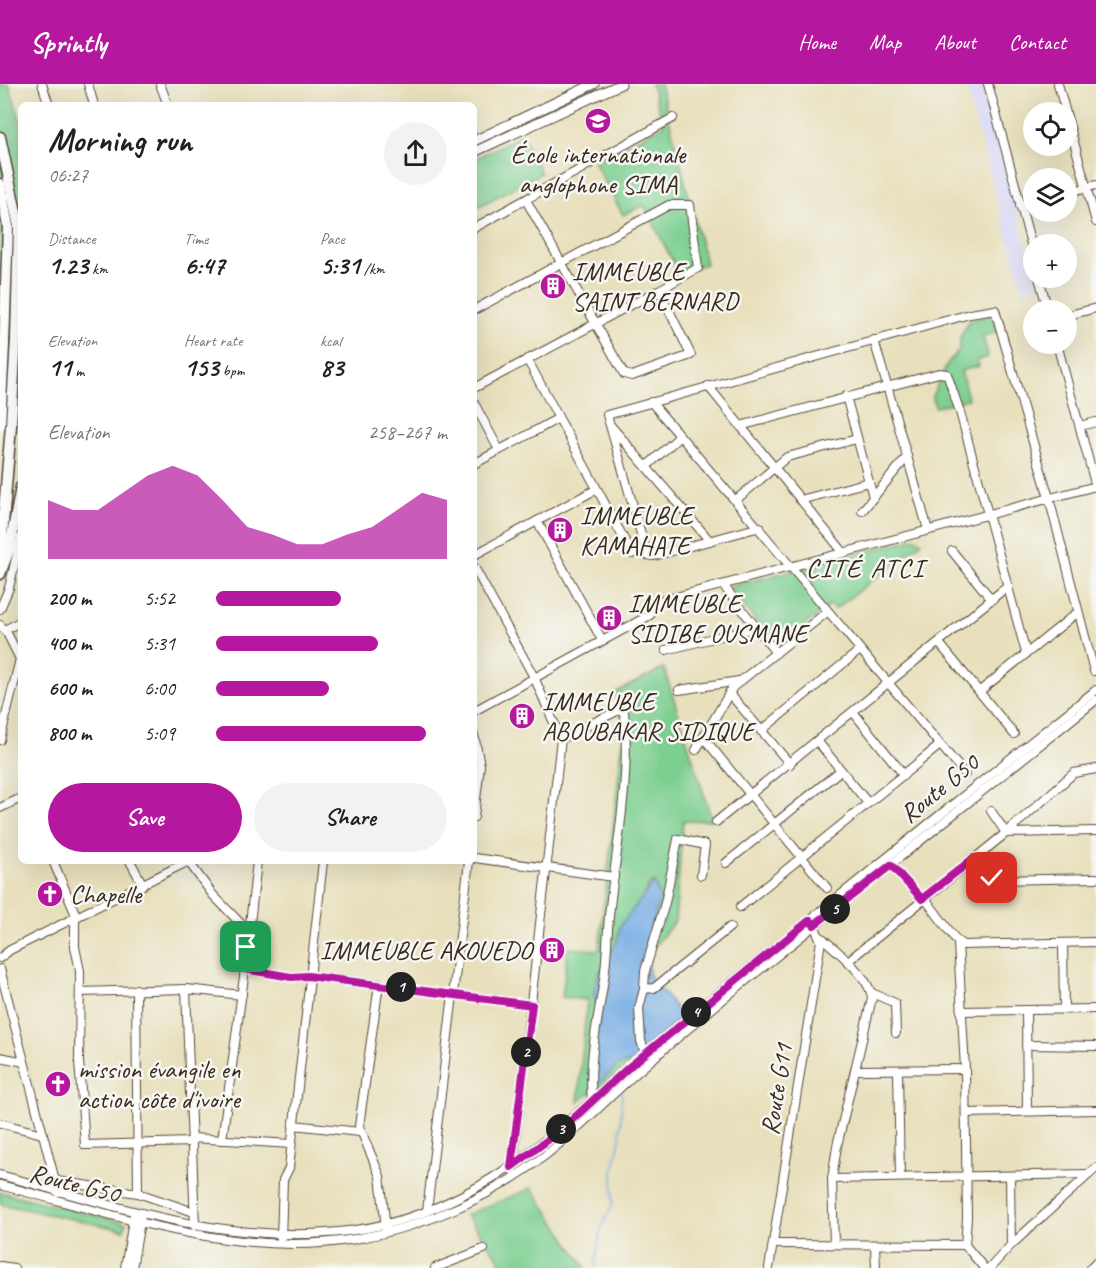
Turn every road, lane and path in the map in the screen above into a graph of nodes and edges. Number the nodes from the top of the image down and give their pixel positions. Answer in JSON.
{"nodes":[{"id":1,"x":42,"y":84,"type":"edge"},
{"id":2,"x":88,"y":84,"type":"edge"},
{"id":3,"x":160,"y":84,"type":"edge"},
{"id":4,"x":594,"y":84,"type":"edge"},
{"id":5,"x":621,"y":84,"type":"edge"},
{"id":6,"x":988,"y":84,"type":"edge"},
{"id":7,"x":1058,"y":84,"type":"edge"},
{"id":8,"x":48,"y":102,"type":"edge"},
{"id":9,"x":93,"y":102,"type":"edge"},
{"id":10,"x":167,"y":102,"type":"edge"},
{"id":11,"x":673,"y":118,"type":"dead end"},
{"id":12,"x":477,"y":140,"type":"edge"},
{"id":13,"x":1,"y":142,"type":"edge"},
{"id":14,"x":477,"y":151,"type":"edge"},
{"id":15,"x":0,"y":184,"type":"edge"},
{"id":16,"x":1096,"y":185,"type":"edge"},
{"id":17,"x":1087,"y":188,"type":"junction"},
{"id":18,"x":18,"y":190,"type":"edge"},
{"id":19,"x":1077,"y":190,"type":"edge"},
{"id":20,"x":526,"y":200,"type":"junction"},
{"id":21,"x":1023,"y":205,"type":"edge"},
{"id":22,"x":1020,"y":206,"type":"junction"},
{"id":23,"x":18,"y":221,"type":"edge"},
{"id":24,"x":1096,"y":222,"type":"edge"},
{"id":25,"x":477,"y":226,"type":"edge"},
{"id":26,"x":1028,"y":234,"type":"edge"},
{"id":27,"x":18,"y":254,"type":"edge"},
{"id":28,"x":563,"y":263,"type":"junction"},
{"id":29,"x":659,"y":290,"type":"junction"},
{"id":30,"x":0,"y":295,"type":"edge"},
{"id":31,"x":477,"y":308,"type":"edge"},
{"id":32,"x":1096,"y":308,"type":"edge"},
{"id":33,"x":1077,"y":313,"type":"edge"},
{"id":34,"x":596,"y":322,"type":"junction"},
{"id":35,"x":5,"y":327,"type":"junction"},
{"id":36,"x":874,"y":340,"type":"junction"},
{"id":37,"x":1060,"y":354,"type":"edge"},
{"id":38,"x":527,"y":359,"type":"junction"},
{"id":39,"x":18,"y":374,"type":"edge"},
{"id":40,"x":0,"y":382,"type":"edge"},
{"id":41,"x":886,"y":385,"type":"junction"},
{"id":42,"x":477,"y":386,"type":"edge"},
{"id":43,"x":708,"y":386,"type":"junction"},
{"id":44,"x":18,"y":389,"type":"edge"},
{"id":45,"x":846,"y":396,"type":"junction"},
{"id":46,"x":2,"y":397,"type":"edge"},
{"id":47,"x":651,"y":402,"type":"junction"},
{"id":48,"x":477,"y":409,"type":"edge"},
{"id":49,"x":557,"y":419,"type":"junction"},
{"id":50,"x":1096,"y":422,"type":"edge"},
{"id":51,"x":608,"y":424,"type":"junction"},
{"id":52,"x":6,"y":426,"type":"edge"},
{"id":53,"x":740,"y":426,"type":"junction"},
{"id":54,"x":1080,"y":426,"type":"junction"},
{"id":55,"x":680,"y":436,"type":"junction"},
{"id":56,"x":857,"y":439,"type":"junction"},
{"id":57,"x":499,"y":450,"type":"junction"},
{"id":58,"x":907,"y":457,"type":"junction"},
{"id":59,"x":477,"y":462,"type":"edge"},
{"id":60,"x":647,"y":466,"type":"junction"},
{"id":61,"x":773,"y":467,"type":"junction"},
{"id":62,"x":869,"y":483,"type":"junction"},
{"id":63,"x":1096,"y":486,"type":"edge"},
{"id":64,"x":595,"y":490,"type":"junction"},
{"id":65,"x":873,"y":497,"type":"junction"},
{"id":66,"x":1049,"y":498,"type":"junction"},
{"id":67,"x":737,"y":500,"type":"junction"},
{"id":68,"x":800,"y":500,"type":"junction"},
{"id":69,"x":18,"y":503,"type":"edge"},
{"id":70,"x":862,"y":511,"type":"dead end"},
{"id":71,"x":988,"y":514,"type":"junction"},
{"id":72,"x":537,"y":521,"type":"junction"},
{"id":73,"x":760,"y":527,"type":"junction"},
{"id":74,"x":928,"y":530,"type":"junction"},
{"id":75,"x":710,"y":540,"type":"junction"},
{"id":76,"x":18,"y":550,"type":"edge"},
{"id":77,"x":952,"y":551,"type":"dead end"},
{"id":78,"x":477,"y":553,"type":"edge"},
{"id":79,"x":844,"y":553,"type":"junction"},
{"id":80,"x":632,"y":554,"type":"dead end"},
{"id":81,"x":0,"y":560,"type":"edge"},
{"id":82,"x":791,"y":567,"type":"junction"},
{"id":83,"x":477,"y":572,"type":"edge"},
{"id":84,"x":0,"y":574,"type":"edge"},
{"id":85,"x":723,"y":585,"type":"junction"},
{"id":86,"x":1008,"y":586,"type":"junction"},
{"id":87,"x":992,"y":600,"type":"junction"},
{"id":88,"x":653,"y":603,"type":"dead end"},
{"id":89,"x":0,"y":609,"type":"edge"},
{"id":90,"x":827,"y":612,"type":"junction"},
{"id":91,"x":1078,"y":612,"type":"junction"},
{"id":92,"x":650,"y":615,"type":"dead end"},
{"id":93,"x":18,"y":622,"type":"edge"},
{"id":94,"x":757,"y":627,"type":"junction"},
{"id":95,"x":3,"y":628,"type":"edge"},
{"id":96,"x":602,"y":640,"type":"junction"},
{"id":97,"x":939,"y":643,"type":"junction"},
{"id":98,"x":666,"y":650,"type":"dead end"},
{"id":99,"x":860,"y":650,"type":"junction"},
{"id":100,"x":776,"y":653,"type":"junction"},
{"id":101,"x":1026,"y":653,"type":"junction"},
{"id":102,"x":18,"y":656,"type":"edge"},
{"id":103,"x":18,"y":668,"type":"edge"},
{"id":104,"x":1094,"y":671,"type":"dead end"},
{"id":105,"x":534,"y":677,"type":"junction"},
{"id":106,"x":739,"y":681,"type":"junction"},
{"id":107,"x":889,"y":684,"type":"junction"},
{"id":108,"x":679,"y":690,"type":"dead end"},
{"id":109,"x":1096,"y":690,"type":"edge"},
{"id":110,"x":980,"y":691,"type":"junction"},
{"id":111,"x":729,"y":693,"type":"junction"},
{"id":112,"x":1096,"y":700,"type":"edge"},
{"id":113,"x":477,"y":709,"type":"edge"},
{"id":114,"x":854,"y":713,"type":"junction"},
{"id":115,"x":761,"y":731,"type":"junction"},
{"id":116,"x":1014,"y":734,"type":"dead end"},
{"id":117,"x":703,"y":737,"type":"junction"},
{"id":118,"x":561,"y":739,"type":"junction"},
{"id":119,"x":0,"y":740,"type":"edge"},
{"id":120,"x":818,"y":742,"type":"junction"},
{"id":121,"x":940,"y":745,"type":"junction"},
{"id":122,"x":477,"y":750,"type":"edge"},
{"id":123,"x":696,"y":750,"type":"dead end"},
{"id":124,"x":790,"y":764,"type":"junction"},
{"id":125,"x":1096,"y":769,"type":"edge"},
{"id":126,"x":841,"y":770,"type":"junction"},
{"id":127,"x":965,"y":774,"type":"dead end"},
{"id":128,"x":904,"y":775,"type":"junction"},
{"id":129,"x":477,"y":791,"type":"edge"},
{"id":130,"x":751,"y":794,"type":"junction"},
{"id":131,"x":18,"y":800,"type":"edge"},
{"id":132,"x":868,"y":803,"type":"junction"},
{"id":133,"x":0,"y":808,"type":"edge"},
{"id":134,"x":991,"y":811,"type":"dead end"},
{"id":135,"x":716,"y":822,"type":"dead end"},
{"id":136,"x":774,"y":824,"type":"junction"},
{"id":137,"x":1096,"y":831,"type":"edge"},
{"id":138,"x":1006,"y":833,"type":"junction"},
{"id":139,"x":801,"y":857,"type":"junction"},
{"id":140,"x":477,"y":858,"type":"edge"},
{"id":141,"x":974,"y":858,"type":"junction"},
{"id":142,"x":726,"y":863,"type":"dead end"},
{"id":143,"x":54,"y":864,"type":"edge"},
{"id":144,"x":132,"y":864,"type":"edge"},
{"id":145,"x":182,"y":864,"type":"edge"},
{"id":146,"x":190,"y":864,"type":"edge"},
{"id":147,"x":257,"y":864,"type":"edge"},
{"id":148,"x":323,"y":864,"type":"edge"},
{"id":149,"x":469,"y":864,"type":"edge"},
{"id":150,"x":891,"y":865,"type":"junction"},
{"id":151,"x":548,"y":868,"type":"junction"},
{"id":152,"x":701,"y":875,"type":"dead end"},
{"id":153,"x":614,"y":877,"type":"junction"},
{"id":154,"x":1096,"y":878,"type":"edge"},
{"id":155,"x":143,"y":885,"type":"junction"},
{"id":156,"x":827,"y":888,"type":"dead end"},
{"id":157,"x":923,"y":898,"type":"junction"},
{"id":158,"x":740,"y":907,"type":"dead end"},
{"id":159,"x":74,"y":920,"type":"junction"},
{"id":160,"x":812,"y":922,"type":"junction"},
{"id":161,"x":730,"y":927,"type":"dead end"},
{"id":162,"x":248,"y":931,"type":"junction"},
{"id":163,"x":821,"y":937,"type":"junction"},
{"id":164,"x":1096,"y":942,"type":"edge"},
{"id":165,"x":958,"y":943,"type":"junction"},
{"id":166,"x":1063,"y":943,"type":"junction"},
{"id":167,"x":0,"y":958,"type":"edge"},
{"id":168,"x":848,"y":961,"type":"junction"},
{"id":169,"x":0,"y":969,"type":"edge"},
{"id":170,"x":245,"y":969,"type":"junction"},
{"id":171,"x":308,"y":976,"type":"junction"},
{"id":172,"x":379,"y":984,"type":"junction"},
{"id":173,"x":1,"y":987,"type":"edge"},
{"id":174,"x":136,"y":989,"type":"junction"},
{"id":175,"x":186,"y":989,"type":"junction"},
{"id":176,"x":644,"y":989,"type":"junction"},
{"id":177,"x":80,"y":992,"type":"junction"},
{"id":178,"x":453,"y":993,"type":"junction"},
{"id":179,"x":872,"y":993,"type":"junction"},
{"id":180,"x":242,"y":995,"type":"junction"},
{"id":181,"x":532,"y":1005,"type":"junction"},
{"id":182,"x":1096,"y":1009,"type":"edge"},
{"id":183,"x":1026,"y":1010,"type":"junction"},
{"id":184,"x":1064,"y":1010,"type":"junction"},
{"id":185,"x":962,"y":1011,"type":"junction"},
{"id":186,"x":896,"y":1033,"type":"dead end"},
{"id":187,"x":1026,"y":1045,"type":"junction"},
{"id":188,"x":1096,"y":1046,"type":"edge"},
{"id":189,"x":645,"y":1053,"type":"junction"},
{"id":190,"x":0,"y":1057,"type":"edge"},
{"id":191,"x":24,"y":1062,"type":"junction"},
{"id":192,"x":965,"y":1068,"type":"junction"},
{"id":193,"x":857,"y":1070,"type":"junction"},
{"id":194,"x":898,"y":1071,"type":"junction"},
{"id":195,"x":623,"y":1079,"type":"junction"},
{"id":196,"x":592,"y":1102,"type":"junction"},
{"id":197,"x":1096,"y":1110,"type":"edge"},
{"id":198,"x":1028,"y":1112,"type":"junction"},
{"id":199,"x":966,"y":1113,"type":"junction"},
{"id":200,"x":0,"y":1123,"type":"edge"},
{"id":201,"x":293,"y":1125,"type":"junction"},
{"id":202,"x":360,"y":1132,"type":"junction"},
{"id":203,"x":42,"y":1134,"type":"junction"},
{"id":204,"x":192,"y":1140,"type":"junction"},
{"id":205,"x":222,"y":1140,"type":"junction"},
{"id":206,"x":291,"y":1144,"type":"junction"},
{"id":207,"x":138,"y":1145,"type":"junction"},
{"id":208,"x":511,"y":1167,"type":"junction"},
{"id":209,"x":1096,"y":1168,"type":"edge"},
{"id":210,"x":1089,"y":1174,"type":"junction"},
{"id":211,"x":0,"y":1175,"type":"edge"},
{"id":212,"x":966,"y":1175,"type":"junction"},
{"id":213,"x":900,"y":1176,"type":"junction"},
{"id":214,"x":515,"y":1177,"type":"junction"},
{"id":215,"x":1011,"y":1177,"type":"junction"},
{"id":216,"x":832,"y":1179,"type":"junction"},
{"id":217,"x":0,"y":1185,"type":"edge"},
{"id":218,"x":57,"y":1186,"type":"junction"},
{"id":219,"x":138,"y":1193,"type":"junction"},
{"id":220,"x":58,"y":1200,"type":"junction"},
{"id":221,"x":427,"y":1211,"type":"junction"},
{"id":222,"x":194,"y":1212,"type":"junction"},
{"id":223,"x":138,"y":1215,"type":"junction"},
{"id":224,"x":195,"y":1226,"type":"junction"},
{"id":225,"x":386,"y":1228,"type":"junction"},
{"id":226,"x":281,"y":1239,"type":"junction"},
{"id":227,"x":773,"y":1244,"type":"junction"},
{"id":228,"x":834,"y":1244,"type":"junction"},
{"id":229,"x":875,"y":1245,"type":"junction"},
{"id":230,"x":965,"y":1245,"type":"junction"},
{"id":231,"x":1011,"y":1245,"type":"junction"},
{"id":232,"x":484,"y":1250,"type":"dead end"},
{"id":233,"x":1096,"y":1262,"type":"edge"},
{"id":234,"x":0,"y":1266,"type":"edge"},
{"id":235,"x":14,"y":1268,"type":"edge"},
{"id":236,"x":125,"y":1268,"type":"edge"},
{"id":237,"x":132,"y":1268,"type":"edge"},
{"id":238,"x":435,"y":1268,"type":"edge"},
{"id":239,"x":769,"y":1268,"type":"edge"},
{"id":240,"x":876,"y":1268,"type":"edge"},
{"id":241,"x":984,"y":1268,"type":"edge"},
{"id":242,"x":990,"y":1268,"type":"edge"},
{"id":243,"x":1090,"y":1268,"type":"edge"}],
"edges":[{"from":1,"to":8,"type":"street"},
{"from":2,"to":9,"type":"street"},
{"from":3,"to":10,"type":"street"},
{"from":4,"to":12,"type":"main road"},
{"from":5,"to":14,"type":"main road"},
{"from":6,"to":22,"type":"street"},
{"from":7,"to":17,"type":"street"},
{"from":11,"to":20,"type":"street"},
{"from":13,"to":18,"type":"highway"},
{"from":13,"to":23,"type":"highway","bridge":true},
{"from":15,"to":35,"type":"highway"},
{"from":16,"to":17,"type":"street"},
{"from":17,"to":19,"type":"street"},
{"from":17,"to":24,"type":"street"},
{"from":20,"to":25,"type":"street"},
{"from":20,"to":28,"type":"street"},
{"from":21,"to":22,"type":"street"},
{"from":22,"to":26,"type":"street"},
{"from":27,"to":52,"type":"highway","bridge":true},
{"from":28,"to":29,"type":"street"},
{"from":28,"to":31,"type":"street"},
{"from":28,"to":34,"type":"street"},
{"from":29,"to":34,"type":"street"},
{"from":29,"to":34,"type":"street"},
{"from":30,"to":35,"type":"highway"},
{"from":32,"to":33,"type":"street"},
{"from":34,"to":38,"type":"street"},
{"from":35,"to":52,"type":"highway","bridge":true},
{"from":36,"to":41,"type":"street"},
{"from":36,"to":43,"type":"street"},
{"from":36,"to":66,"type":"street"},
{"from":37,"to":54,"type":"street"},
{"from":38,"to":42,"type":"street"},
{"from":38,"to":49,"type":"street"},
{"from":39,"to":40,"type":"highway"},
{"from":41,"to":45,"type":"street"},
{"from":41,"to":58,"type":"street"},
{"from":41,"to":71,"type":"street"},
{"from":43,"to":47,"type":"street"},
{"from":43,"to":53,"type":"street"},
{"from":44,"to":46,"type":"main road"},
{"from":45,"to":53,"type":"street"},
{"from":45,"to":56,"type":"street"},
{"from":47,"to":51,"type":"street"},
{"from":47,"to":55,"type":"street"},
{"from":48,"to":57,"type":"street"},
{"from":49,"to":57,"type":"street"},
{"from":49,"to":64,"type":"street"},
{"from":50,"to":54,"type":"street"},
{"from":51,"to":60,"type":"street"},
{"from":51,"to":75,"type":"street"},
{"from":52,"to":81,"type":"highway"},
{"from":53,"to":61,"type":"street"},
{"from":54,"to":63,"type":"street"},
{"from":55,"to":60,"type":"street"},
{"from":55,"to":67,"type":"street"},
{"from":56,"to":61,"type":"street"},
{"from":56,"to":62,"type":"street"},
{"from":57,"to":59,"type":"street"},
{"from":58,"to":65,"type":"street"},
{"from":58,"to":74,"type":"street"},
{"from":60,"to":75,"type":"street"},
{"from":61,"to":67,"type":"street"},
{"from":61,"to":68,"type":"street"},
{"from":62,"to":65,"type":"street"},
{"from":62,"to":68,"type":"street"},
{"from":63,"to":66,"type":"street"},
{"from":64,"to":72,"type":"street"},
{"from":64,"to":80,"type":"street"},
{"from":65,"to":70,"type":"street"},
{"from":66,"to":71,"type":"street"},
{"from":66,"to":91,"type":"street"},
{"from":67,"to":73,"type":"street"},
{"from":68,"to":79,"type":"street"},
{"from":69,"to":84,"type":"highway"},
{"from":71,"to":74,"type":"street"},
{"from":71,"to":86,"type":"street"},
{"from":72,"to":78,"type":"street"},
{"from":72,"to":96,"type":"street"},
{"from":73,"to":75,"type":"street"},
{"from":73,"to":82,"type":"street"},
{"from":74,"to":79,"type":"street"},
{"from":76,"to":89,"type":"street"},
{"from":77,"to":87,"type":"street"},
{"from":79,"to":82,"type":"street"},
{"from":82,"to":85,"type":"street"},
{"from":82,"to":90,"type":"street"},
{"from":83,"to":105,"type":"street"},
{"from":85,"to":88,"type":"street"},
{"from":85,"to":94,"type":"street"},
{"from":86,"to":87,"type":"street"},
{"from":86,"to":101,"type":"street"},
{"from":87,"to":97,"type":"street"},
{"from":90,"to":99,"type":"street"},
{"from":90,"to":100,"type":"street"},
{"from":91,"to":101,"type":"street"},
{"from":91,"to":104,"type":"street"},
{"from":92,"to":96,"type":"street"},
{"from":93,"to":95,"type":"street"},
{"from":94,"to":98,"type":"street"},
{"from":94,"to":100,"type":"street"},
{"from":95,"to":102,"type":"street"},
{"from":96,"to":105,"type":"street"},
{"from":97,"to":107,"type":"street"},
{"from":97,"to":110,"type":"street"},
{"from":99,"to":107,"type":"street"},
{"from":99,"to":115,"type":"street"},
{"from":100,"to":106,"type":"street"},
{"from":101,"to":110,"type":"street"},
{"from":103,"to":119,"type":"street"},
{"from":105,"to":113,"type":"street"},
{"from":105,"to":118,"type":"street"},
{"from":106,"to":108,"type":"street"},
{"from":106,"to":111,"type":"street"},
{"from":107,"to":114,"type":"street"},
{"from":107,"to":121,"type":"street"},
{"from":109,"to":160,"type":"street","name":"Route G50"},
{"from":110,"to":116,"type":"street"},
{"from":111,"to":115,"type":"street"},
{"from":111,"to":117,"type":"street"},
{"from":112,"to":150,"type":"street","name":"Route G50"},
{"from":114,"to":120,"type":"street"},
{"from":114,"to":128,"type":"street"},
{"from":115,"to":124,"type":"street"},
{"from":117,"to":123,"type":"street"},
{"from":117,"to":130,"type":"street"},
{"from":118,"to":151,"type":"street"},
{"from":118,"to":153,"type":"street"},
{"from":120,"to":124,"type":"street"},
{"from":120,"to":126,"type":"street"},
{"from":121,"to":127,"type":"street"},
{"from":121,"to":128,"type":"street"},
{"from":122,"to":129,"type":"street"},
{"from":124,"to":130,"type":"street"},
{"from":125,"to":138,"type":"street"},
{"from":126,"to":132,"type":"street"},
{"from":126,"to":136,"type":"street"},
{"from":128,"to":132,"type":"street"},
{"from":130,"to":135,"type":"street"},
{"from":130,"to":136,"type":"street"},
{"from":131,"to":133,"type":"street"},
{"from":132,"to":139,"type":"street"},
{"from":134,"to":138,"type":"street"},
{"from":136,"to":139,"type":"street"},
{"from":136,"to":142,"type":"street"},
{"from":137,"to":138,"type":"street"},
{"from":138,"to":141,"type":"street"},
{"from":139,"to":156,"type":"street"},
{"from":139,"to":158,"type":"street"},
{"from":140,"to":151,"type":"street"},
{"from":141,"to":154,"type":"street"},
{"from":141,"to":157,"type":"street"},
{"from":143,"to":159,"type":"street"},
{"from":144,"to":155,"type":"street"},
{"from":145,"to":155,"type":"street"},
{"from":146,"to":162,"type":"street"},
{"from":147,"to":162,"type":"street"},
{"from":148,"to":171,"type":"street"},
{"from":149,"to":178,"type":"street"},
{"from":150,"to":157,"type":"street"},
{"from":150,"to":160,"type":"street","name":"Route G50"},
{"from":151,"to":153,"type":"street"},
{"from":151,"to":181,"type":"street"},
{"from":152,"to":176,"type":"street"},
{"from":153,"to":196,"type":"street"},
{"from":155,"to":159,"type":"street"},
{"from":157,"to":165,"type":"street"},
{"from":157,"to":168,"type":"street"},
{"from":159,"to":167,"type":"street"},
{"from":159,"to":177,"type":"street"},
{"from":160,"to":163,"type":"street"},
{"from":160,"to":189,"type":"street"},
{"from":160,"to":195,"type":"street"},
{"from":161,"to":176,"type":"street"},
{"from":162,"to":170,"type":"street"},
{"from":163,"to":168,"type":"street"},
{"from":163,"to":227,"type":"street","name":"Route G11"},
{"from":164,"to":166,"type":"street"},
{"from":165,"to":166,"type":"street"},
{"from":165,"to":185,"type":"street"},
{"from":166,"to":184,"type":"street"},
{"from":168,"to":179,"type":"street"},
{"from":169,"to":173,"type":"street"},
{"from":170,"to":171,"type":"street"},
{"from":170,"to":180,"type":"street"},
{"from":171,"to":172,"type":"street"},
{"from":171,"to":201,"type":"street"},
{"from":172,"to":178,"type":"street"},
{"from":172,"to":202,"type":"street"},
{"from":173,"to":191,"type":"street"},
{"from":174,"to":175,"type":"street"},
{"from":174,"to":177,"type":"street"},
{"from":174,"to":207,"type":"street"},
{"from":175,"to":180,"type":"street"},
{"from":175,"to":204,"type":"street"},
{"from":176,"to":189,"type":"street"},
{"from":177,"to":207,"type":"street"},
{"from":178,"to":181,"type":"street"},
{"from":178,"to":221,"type":"street"},
{"from":179,"to":186,"type":"street"},
{"from":179,"to":193,"type":"street"},
{"from":180,"to":205,"type":"street"},
{"from":181,"to":208,"type":"street"},
{"from":182,"to":184,"type":"street"},
{"from":183,"to":184,"type":"street"},
{"from":183,"to":185,"type":"street"},
{"from":183,"to":187,"type":"street"},
{"from":185,"to":192,"type":"street"},
{"from":187,"to":188,"type":"street"},
{"from":187,"to":198,"type":"street"},
{"from":189,"to":195,"type":"street"},
{"from":190,"to":191,"type":"street"},
{"from":191,"to":203,"type":"street"},
{"from":192,"to":194,"type":"street"},
{"from":192,"to":199,"type":"street"},
{"from":193,"to":194,"type":"street"},
{"from":193,"to":216,"type":"street"},
{"from":194,"to":213,"type":"street"},
{"from":195,"to":196,"type":"street"},
{"from":195,"to":214,"type":"street"},
{"from":196,"to":208,"type":"street"},
{"from":197,"to":198,"type":"street"},
{"from":198,"to":199,"type":"street"},
{"from":199,"to":212,"type":"street"},
{"from":200,"to":203,"type":"street"},
{"from":201,"to":202,"type":"street"},
{"from":201,"to":206,"type":"street"},
{"from":202,"to":225,"type":"street"},
{"from":203,"to":218,"type":"street"},
{"from":204,"to":205,"type":"street"},
{"from":204,"to":207,"type":"street"},
{"from":204,"to":222,"type":"street"},
{"from":205,"to":206,"type":"street"},
{"from":206,"to":226,"type":"street"},
{"from":207,"to":219,"type":"street"},
{"from":208,"to":214,"type":"street"},
{"from":208,"to":221,"type":"street"},
{"from":209,"to":210,"type":"street"},
{"from":210,"to":215,"type":"street"},
{"from":210,"to":231,"type":"street"},
{"from":211,"to":218,"type":"street","name":"Route G50"},
{"from":212,"to":213,"type":"street"},
{"from":212,"to":215,"type":"street"},
{"from":212,"to":230,"type":"street"},
{"from":213,"to":216,"type":"street"},
{"from":214,"to":225,"type":"street"},
{"from":215,"to":231,"type":"street"},
{"from":216,"to":228,"type":"street"},
{"from":217,"to":220,"type":"street","name":"Route G50"},
{"from":218,"to":219,"type":"street"},
{"from":218,"to":220,"type":"street"},
{"from":218,"to":223,"type":"street","name":"Route G50"},
{"from":219,"to":222,"type":"street"},
{"from":220,"to":223,"type":"street","name":"Route G50"},
{"from":221,"to":225,"type":"street"},
{"from":222,"to":224,"type":"street"},
{"from":223,"to":224,"type":"street"},
{"from":223,"to":226,"type":"street"},
{"from":223,"to":236,"type":"street"},
{"from":223,"to":237,"type":"street"},
{"from":224,"to":226,"type":"street"},
{"from":225,"to":226,"type":"street"},
{"from":227,"to":228,"type":"street"},
{"from":227,"to":239,"type":"street","name":"Route G11"},
{"from":228,"to":229,"type":"street"},
{"from":229,"to":230,"type":"street"},
{"from":229,"to":240,"type":"street"},
{"from":230,"to":241,"type":"street"},
{"from":231,"to":242,"type":"street"},
{"from":232,"to":238,"type":"street"},
{"from":233,"to":243,"type":"street"},
{"from":234,"to":235,"type":"street"}]}
